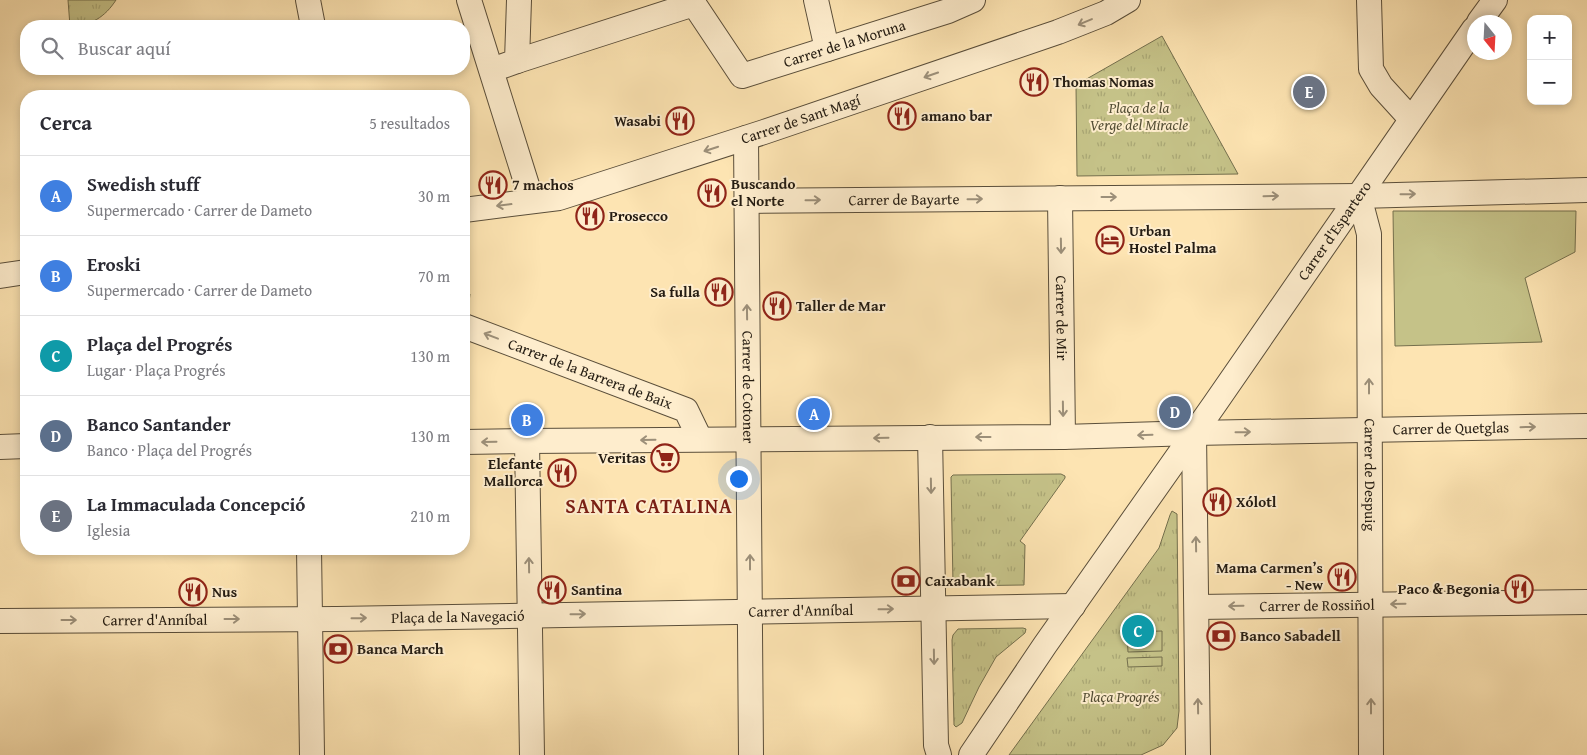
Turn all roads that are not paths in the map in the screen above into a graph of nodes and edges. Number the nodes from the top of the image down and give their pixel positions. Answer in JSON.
{"nodes":[{"id":1,"x":308,"y":0,"type":"edge"},
{"id":2,"x":469,"y":0,"type":"edge"},
{"id":3,"x":519,"y":0,"type":"edge"},
{"id":4,"x":816,"y":0,"type":"edge"},
{"id":5,"x":973,"y":0,"type":"edge"},
{"id":6,"x":1128,"y":0,"type":"edge"},
{"id":7,"x":1369,"y":0,"type":"edge"},
{"id":8,"x":1495,"y":0,"type":"edge"},
{"id":9,"x":693,"y":2,"type":"edge"},
{"id":10,"x":1484,"y":15,"type":"edge"},
{"id":11,"x":312,"y":20,"type":"edge"},
{"id":12,"x":1467,"y":39,"type":"edge"},
{"id":13,"x":827,"y":49,"type":"junction"},
{"id":14,"x":517,"y":61,"type":"junction"},
{"id":15,"x":491,"y":70,"type":"junction"},
{"id":16,"x":1411,"y":119,"type":"junction"},
{"id":17,"x":746,"y":138,"type":"junction"},
{"id":18,"x":1587,"y":190,"type":"edge"},
{"id":19,"x":1359,"y":196,"type":"junction"},
{"id":20,"x":1060,"y":198,"type":"junction"},
{"id":21,"x":532,"y":201,"type":"junction"},
{"id":22,"x":746,"y":201,"type":"junction"},
{"id":23,"x":470,"y":209,"type":"edge"},
{"id":24,"x":20,"y":273,"type":"edge"},
{"id":25,"x":0,"y":276,"type":"edge"},
{"id":26,"x":470,"y":328,"type":"edge"},
{"id":27,"x":1587,"y":426,"type":"edge"},
{"id":28,"x":1370,"y":430,"type":"junction"},
{"id":29,"x":1194,"y":433,"type":"junction"},
{"id":30,"x":930,"y":437,"type":"junction"},
{"id":31,"x":1063,"y":437,"type":"junction"},
{"id":32,"x":700,"y":439,"type":"junction"},
{"id":33,"x":749,"y":439,"type":"junction"},
{"id":34,"x":527,"y":441,"type":"junction"},
{"id":35,"x":470,"y":442,"type":"edge"},
{"id":36,"x":20,"y":446,"type":"edge"},
{"id":37,"x":0,"y":447,"type":"edge"},
{"id":38,"x":309,"y":555,"type":"edge"},
{"id":39,"x":1587,"y":602,"type":"edge"},
{"id":40,"x":1371,"y":604,"type":"junction"},
{"id":41,"x":1072,"y":606,"type":"junction"},
{"id":42,"x":1197,"y":607,"type":"junction"},
{"id":43,"x":933,"y":608,"type":"junction"},
{"id":44,"x":750,"y":611,"type":"junction"},
{"id":45,"x":529,"y":614,"type":"junction"},
{"id":46,"x":310,"y":619,"type":"junction"},
{"id":47,"x":0,"y":621,"type":"edge"},
{"id":48,"x":312,"y":755,"type":"edge"},
{"id":49,"x":532,"y":755,"type":"edge"},
{"id":50,"x":752,"y":755,"type":"edge"},
{"id":51,"x":939,"y":755,"type":"edge"},
{"id":52,"x":971,"y":755,"type":"edge"},
{"id":53,"x":1198,"y":755,"type":"edge"},
{"id":54,"x":1371,"y":755,"type":"edge"}],
"edges":[{"from":1,"to":11,"type":"street"},
{"from":2,"to":15,"type":"street"},
{"from":3,"to":14,"type":"street"},
{"from":4,"to":13,"type":"street"},
{"from":5,"to":13,"type":"street","name":"Carrer de la Moruna"},
{"from":6,"to":17,"type":"street","name":"Carrer de Sant Magí","one_way":true},
{"from":7,"to":16,"type":"street"},
{"from":8,"to":10,"type":"street"},
{"from":9,"to":13,"type":"street","name":"Carrer de la Moruna"},
{"from":9,"to":14,"type":"street"},
{"from":12,"to":16,"type":"street","name":"Carrer d'Espartero"},
{"from":14,"to":15,"type":"street"},
{"from":15,"to":21,"type":"street"},
{"from":16,"to":19,"type":"street","name":"Carrer d'Espartero"},
{"from":17,"to":21,"type":"street","name":"Carrer de Sant Magí","one_way":true},
{"from":17,"to":22,"type":"street","name":"Carrer de Cotoner"},
{"from":19,"to":18,"type":"street","one_way":true},
{"from":20,"to":19,"type":"street","one_way":true},
{"from":28,"to":19,"type":"street","name":"Carrer de Despuig","one_way":true},
{"from":19,"to":29,"type":"street","name":"Carrer d'Espartero"},
{"from":22,"to":20,"type":"street","name":"Carrer de Bayarte","one_way":true},
{"from":20,"to":31,"type":"street","name":"Carrer de Mir","one_way":true},
{"from":21,"to":23,"type":"street","name":"Carrer de Sant Magí","one_way":true},
{"from":33,"to":22,"type":"street","name":"Carrer de Cotoner","one_way":true},
{"from":24,"to":25,"type":"street"},
{"from":32,"to":26,"type":"street","name":"Carrer de la Barrera de Baix","one_way":true},
{"from":28,"to":27,"type":"street","name":"Carrer de Quetglas","one_way":true},
{"from":29,"to":28,"type":"street","name":"Carrer de Quetglas","one_way":true},
{"from":28,"to":40,"type":"street","name":"Carrer de Despuig"},
{"from":29,"to":31,"type":"street","name":"Carrer de Quetglas","one_way":true},
{"from":29,"to":41,"type":"street","name":"Carrer d'Espartero"},
{"from":42,"to":29,"type":"street","one_way":true},
{"from":31,"to":30,"type":"street","name":"Carrer de Quetglas","one_way":true},
{"from":30,"to":33,"type":"street","name":"Carrer de Quetglas","one_way":true},
{"from":30,"to":43,"type":"street","one_way":true},
{"from":32,"to":33,"type":"street","name":"Carrer de Quetglas"},
{"from":32,"to":34,"type":"street","name":"Carrer de Quetglas","one_way":true},
{"from":44,"to":33,"type":"street","name":"Carrer de Cotoner","one_way":true},
{"from":34,"to":35,"type":"street","one_way":true},
{"from":45,"to":34,"type":"street","name":"Plaça de la Navegació","one_way":true},
{"from":36,"to":37,"type":"street"},
{"from":38,"to":46,"type":"street"},
{"from":39,"to":40,"type":"street","name":"Carrer de Rossiñol","one_way":true},
{"from":40,"to":42,"type":"street","name":"Carrer de Rossiñol","one_way":true},
{"from":54,"to":40,"type":"street","name":"Carrer de Despuig","one_way":true},
{"from":41,"to":43,"type":"street","name":"Carrer d'Anníbal"},
{"from":41,"to":52,"type":"street","name":"Carrer d'Espartero"},
{"from":53,"to":42,"type":"street","one_way":true},
{"from":44,"to":43,"type":"street","name":"Carrer d'Anníbal","one_way":true},
{"from":43,"to":51,"type":"street","one_way":true},
{"from":45,"to":44,"type":"street","name":"Carrer d'Anníbal","one_way":true},
{"from":44,"to":50,"type":"street","name":"Carrer de Cotoner"},
{"from":46,"to":45,"type":"street","name":"Plaça de la Navegació","one_way":true},
{"from":45,"to":49,"type":"street"},
{"from":47,"to":46,"type":"street","name":"Carrer d'Anníbal","one_way":true},
{"from":46,"to":48,"type":"street"}]}
